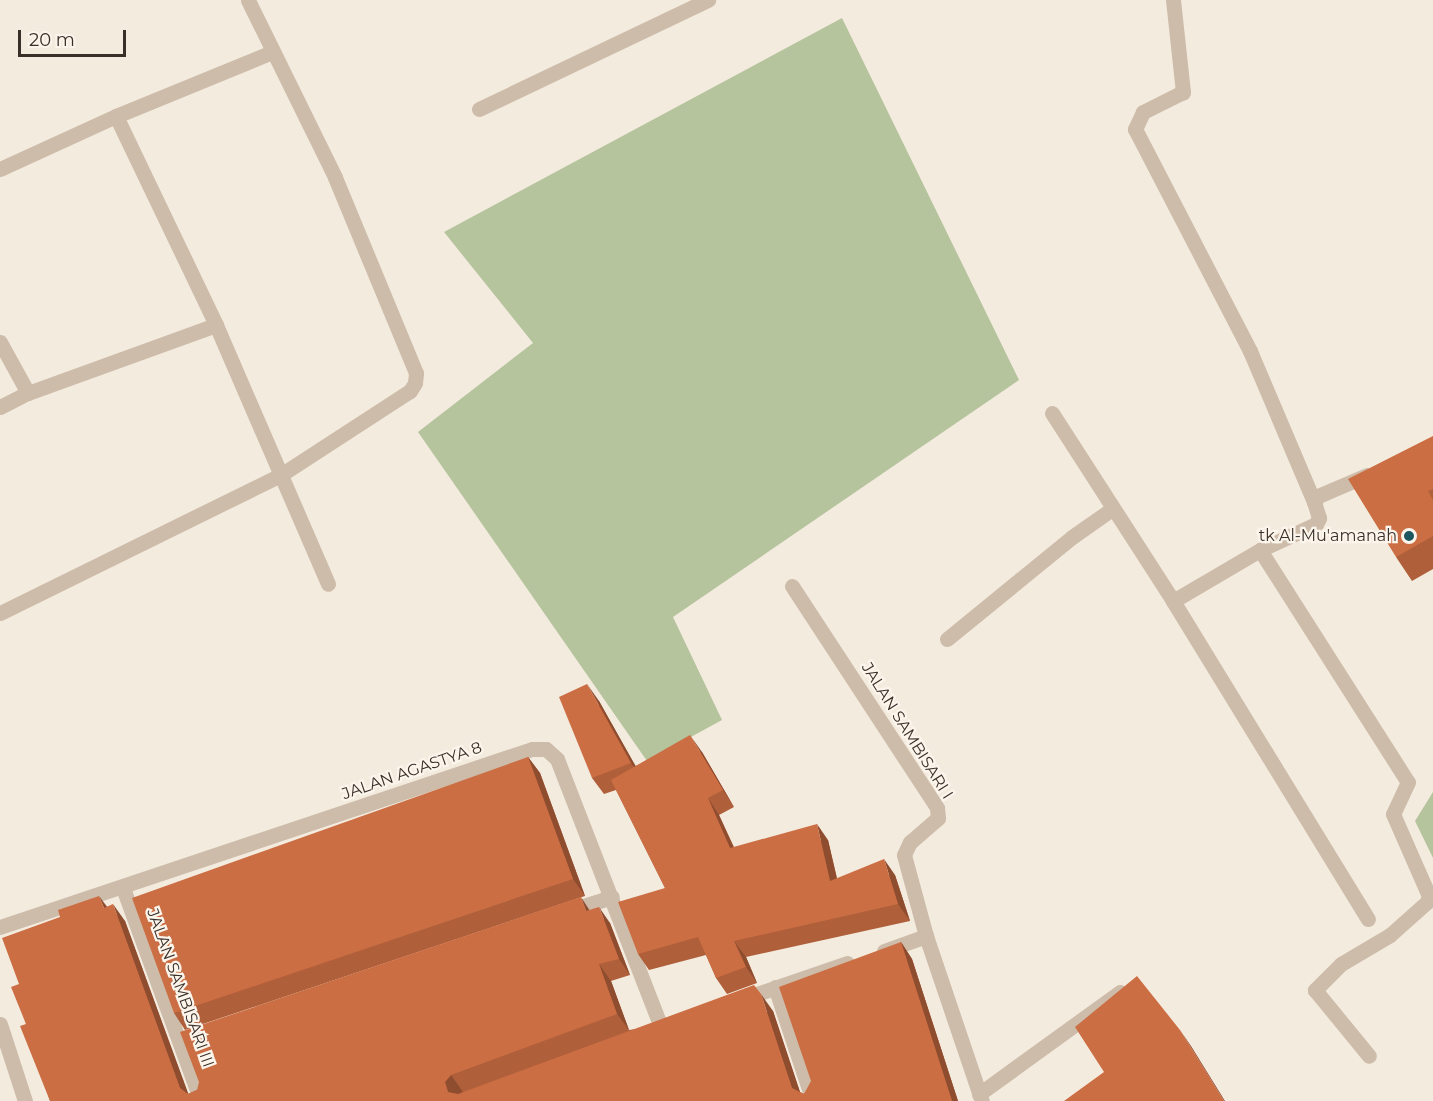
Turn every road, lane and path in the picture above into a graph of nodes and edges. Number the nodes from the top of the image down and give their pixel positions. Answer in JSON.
{"nodes":[{"id":1,"x":248,"y":0,"type":"edge"},
{"id":2,"x":708,"y":0,"type":"edge"},
{"id":3,"x":1173,"y":0,"type":"edge"},
{"id":4,"x":272,"y":52,"type":"junction"},
{"id":5,"x":479,"y":109,"type":"dead end"},
{"id":6,"x":116,"y":116,"type":"junction"},
{"id":7,"x":0,"y":169,"type":"edge"},
{"id":8,"x":216,"y":325,"type":"junction"},
{"id":9,"x":0,"y":342,"type":"edge"},
{"id":10,"x":28,"y":393,"type":"junction"},
{"id":11,"x":0,"y":407,"type":"edge"},
{"id":12,"x":1052,"y":412,"type":"dead end"},
{"id":13,"x":1381,"y":468,"type":"edge"},
{"id":14,"x":279,"y":476,"type":"junction"},
{"id":15,"x":1314,"y":502,"type":"junction"},
{"id":16,"x":1112,"y":509,"type":"junction"},
{"id":17,"x":1260,"y":550,"type":"junction"},
{"id":18,"x":328,"y":584,"type":"dead end"},
{"id":19,"x":792,"y":585,"type":"dead end"},
{"id":20,"x":1173,"y":602,"type":"junction"},
{"id":21,"x":0,"y":613,"type":"edge"},
{"id":22,"x":947,"y":639,"type":"dead end"},
{"id":23,"x":123,"y":888,"type":"junction"},
{"id":24,"x":612,"y":897,"type":"junction"},
{"id":25,"x":555,"y":916,"type":"edge"},
{"id":26,"x":1368,"y":920,"type":"dead end"},
{"id":27,"x":0,"y":927,"type":"edge"},
{"id":28,"x":926,"y":936,"type":"junction"},
{"id":29,"x":1130,"y":985,"type":"edge"},
{"id":30,"x":775,"y":987,"type":"junction"},
{"id":31,"x":723,"y":1006,"type":"edge"},
{"id":32,"x":682,"y":1022,"type":"edge"},
{"id":33,"x":0,"y":1023,"type":"edge"},
{"id":34,"x":1369,"y":1056,"type":"dead end"},
{"id":35,"x":981,"y":1098,"type":"edge"},
{"id":36,"x":20,"y":1099,"type":"edge"},
{"id":37,"x":201,"y":1101,"type":"edge"},
{"id":38,"x":813,"y":1101,"type":"edge"}],
"edges":[{"from":1,"to":4,"type":"street"},
{"from":2,"to":5,"type":"street"},
{"from":3,"to":15,"type":"street"},
{"from":4,"to":6,"type":"street"},
{"from":4,"to":14,"type":"street"},
{"from":6,"to":7,"type":"street"},
{"from":6,"to":8,"type":"street"},
{"from":8,"to":10,"type":"street"},
{"from":8,"to":14,"type":"street"},
{"from":9,"to":10,"type":"street"},
{"from":10,"to":11,"type":"street"},
{"from":12,"to":16,"type":"street"},
{"from":13,"to":15,"type":"street"},
{"from":14,"to":18,"type":"street"},
{"from":14,"to":21,"type":"street"},
{"from":15,"to":17,"type":"street"},
{"from":16,"to":20,"type":"street"},
{"from":16,"to":22,"type":"street"},
{"from":17,"to":20,"type":"street"},
{"from":17,"to":34,"type":"street"},
{"from":19,"to":28,"type":"street","name":"JALAN SAMBISARI I"},
{"from":20,"to":26,"type":"street"},
{"from":23,"to":24,"type":"street","name":"JALAN AGASTYA 8"},
{"from":23,"to":27,"type":"street","name":"JALAN AGASTYA 8"},
{"from":23,"to":37,"type":"street","name":"JALAN SAMBISARI III"},
{"from":24,"to":25,"type":"street"},
{"from":24,"to":32,"type":"street","name":"JALAN AGASTYA 8"},
{"from":28,"to":30,"type":"street"},
{"from":28,"to":35,"type":"street","name":"JALAN SAMBISARI I"},
{"from":29,"to":35,"type":"street"},
{"from":30,"to":31,"type":"street"},
{"from":30,"to":38,"type":"street"},
{"from":33,"to":36,"type":"street"}]}
